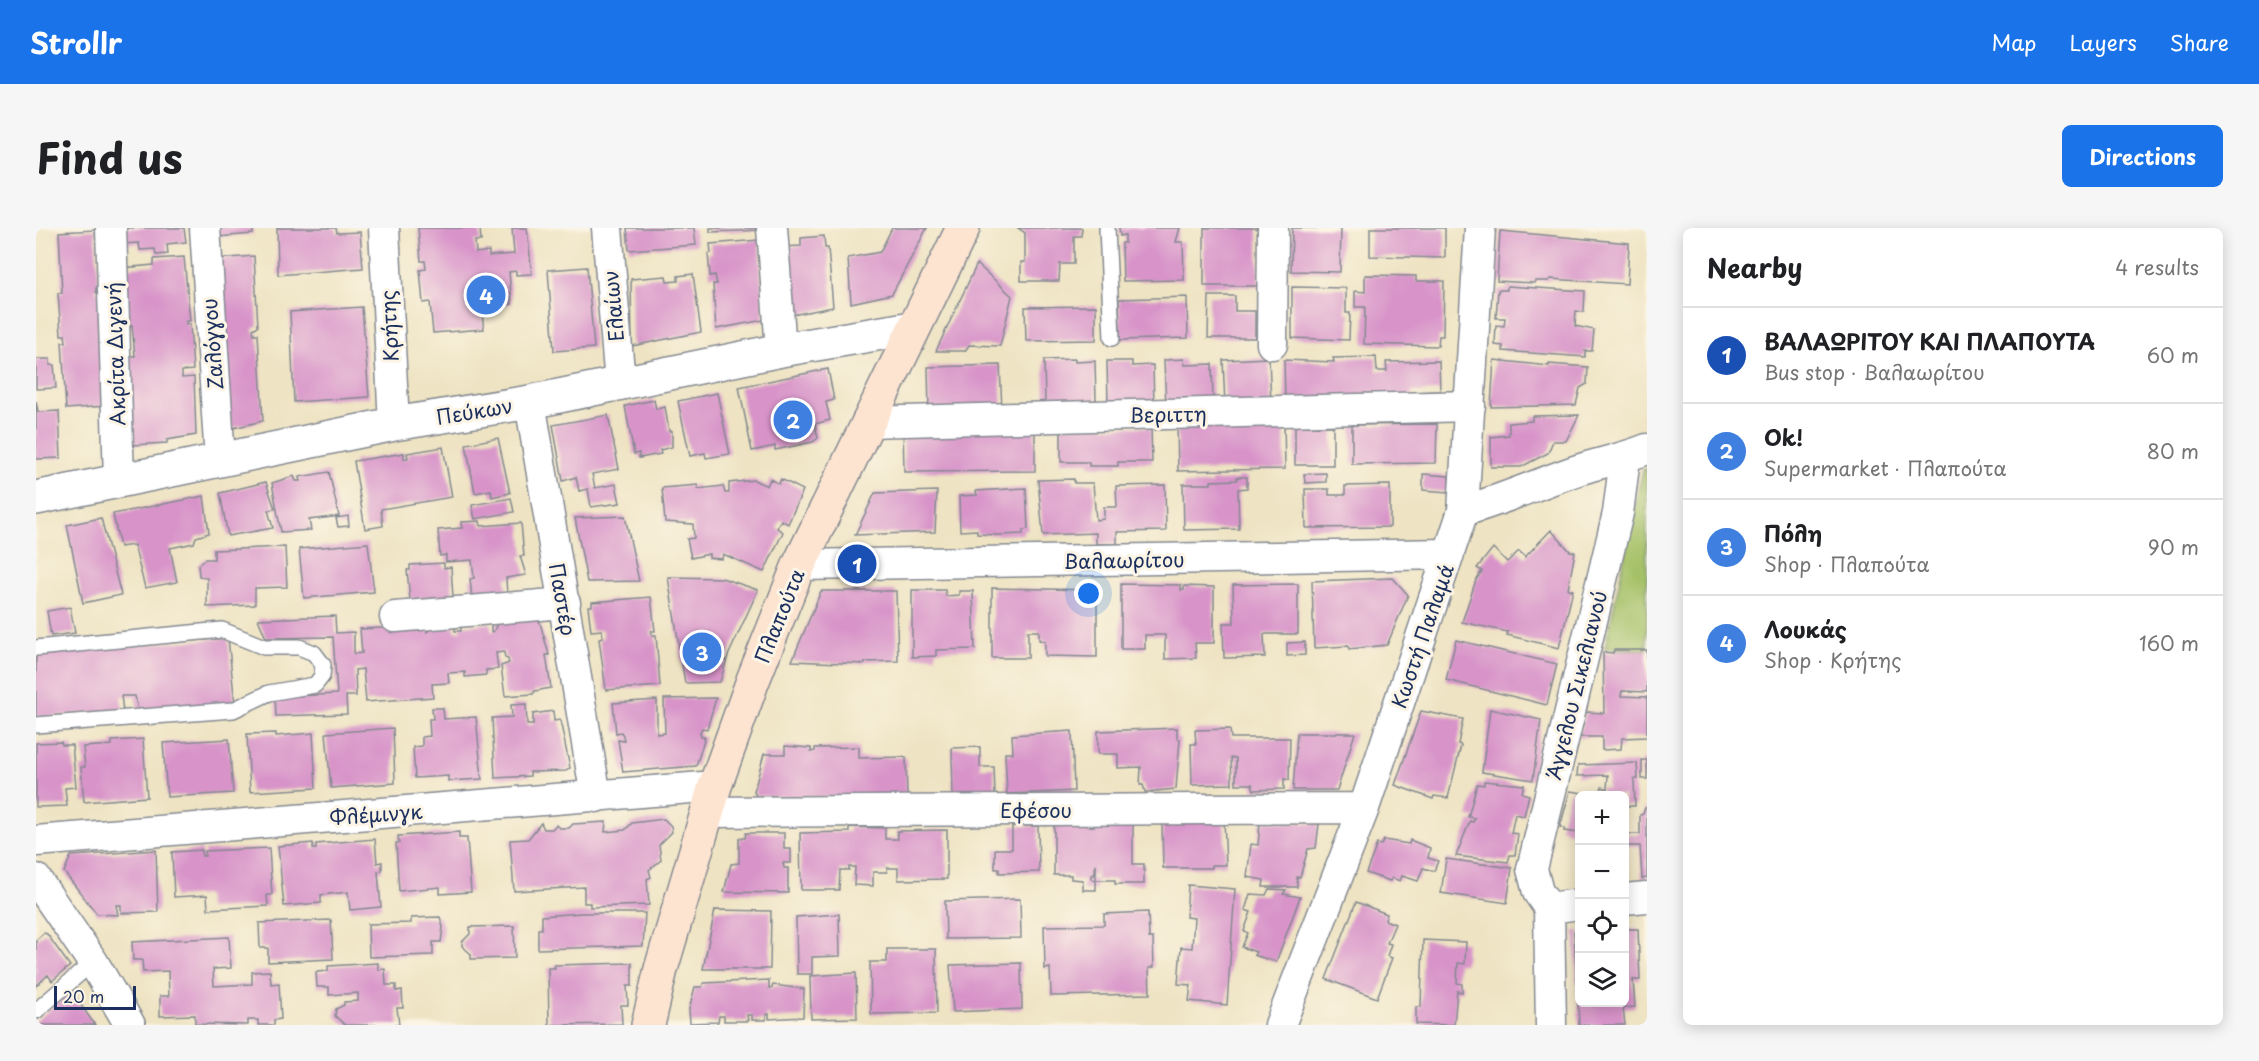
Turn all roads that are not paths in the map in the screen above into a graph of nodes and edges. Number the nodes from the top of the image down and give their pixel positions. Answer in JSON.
{"nodes":[{"id":1,"x":111,"y":228,"type":"edge"},
{"id":2,"x":205,"y":228,"type":"edge"},
{"id":3,"x":384,"y":228,"type":"edge"},
{"id":4,"x":607,"y":228,"type":"edge"},
{"id":5,"x":771,"y":228,"type":"edge"},
{"id":6,"x":963,"y":228,"type":"edge"},
{"id":7,"x":1107,"y":228,"type":"edge"},
{"id":8,"x":1273,"y":228,"type":"edge"},
{"id":9,"x":1480,"y":228,"type":"edge"},
{"id":10,"x":912,"y":328,"type":"junction"},
{"id":11,"x":1112,"y":338,"type":"dead end"},
{"id":12,"x":1272,"y":344,"type":"dead end"},
{"id":13,"x":781,"y":350,"type":"junction"},
{"id":14,"x":620,"y":384,"type":"junction"},
{"id":15,"x":530,"y":402,"type":"junction"},
{"id":16,"x":1470,"y":406,"type":"junction"},
{"id":17,"x":867,"y":422,"type":"junction"},
{"id":18,"x":394,"y":424,"type":"junction"},
{"id":19,"x":1636,"y":453,"type":"edge"},
{"id":20,"x":220,"y":460,"type":"junction"},
{"id":21,"x":119,"y":479,"type":"junction"},
{"id":22,"x":36,"y":498,"type":"edge"},
{"id":23,"x":1463,"y":511,"type":"junction"},
{"id":24,"x":1449,"y":554,"type":"junction"},
{"id":25,"x":800,"y":565,"type":"junction"},
{"id":26,"x":564,"y":603,"type":"junction"},
{"id":27,"x":395,"y":617,"type":"dead end"},
{"id":28,"x":36,"y":648,"type":"edge"},
{"id":29,"x":36,"y":725,"type":"edge"},
{"id":30,"x":596,"y":796,"type":"junction"},
{"id":31,"x":711,"y":799,"type":"junction"},
{"id":32,"x":1364,"y":808,"type":"junction"},
{"id":33,"x":36,"y":841,"type":"edge"},
{"id":34,"x":36,"y":879,"type":"edge"},
{"id":35,"x":1647,"y":897,"type":"edge"},
{"id":36,"x":1629,"y":899,"type":"edge"},
{"id":37,"x":1575,"y":905,"type":"edge"},
{"id":38,"x":1550,"y":908,"type":"junction"},
{"id":39,"x":93,"y":962,"type":"junction"},
{"id":40,"x":36,"y":1011,"type":"edge"},
{"id":41,"x":130,"y":1025,"type":"edge"},
{"id":42,"x":648,"y":1025,"type":"edge"},
{"id":43,"x":1280,"y":1025,"type":"edge"},
{"id":44,"x":1551,"y":1025,"type":"edge"}],
"edges":[{"from":1,"to":21,"type":"street","name":"Ακρίτα Διγενή"},
{"from":2,"to":20,"type":"street","name":"Ζαλόγγου"},
{"from":3,"to":18,"type":"street","name":"Κρήτης"},
{"from":4,"to":14,"type":"street","name":"Ελαίων"},
{"from":5,"to":13,"type":"street"},
{"from":6,"to":10,"type":"main road","name":"Πλαπούτα"},
{"from":7,"to":11,"type":"lane"},
{"from":8,"to":12,"type":"street"},
{"from":9,"to":16,"type":"street","name":"Κωστή Παλαμά"},
{"from":10,"to":13,"type":"street","name":"Πεύκων"},
{"from":10,"to":17,"type":"main road","name":"Πλαπούτα"},
{"from":13,"to":14,"type":"street","name":"Πεύκων"},
{"from":14,"to":15,"type":"street","name":"Πεύκων"},
{"from":15,"to":18,"type":"street","name":"Πεύκων"},
{"from":15,"to":26,"type":"street","name":"Παστέρ"},
{"from":16,"to":17,"type":"street","name":"Βεριττη"},
{"from":16,"to":23,"type":"street","name":"Κωστή Παλαμά"},
{"from":17,"to":25,"type":"main road","name":"Πλαπούτα"},
{"from":18,"to":20,"type":"street","name":"Πεύκων"},
{"from":19,"to":23,"type":"street"},
{"from":19,"to":38,"type":"street","name":"Άγγελου Σικελιανού"},
{"from":20,"to":21,"type":"street","name":"Πεύκων"},
{"from":21,"to":22,"type":"street","name":"Πεύκων"},
{"from":23,"to":24,"type":"street","name":"Κωστή Παλαμά"},
{"from":24,"to":25,"type":"street","name":"Βαλαωρίτου"},
{"from":24,"to":32,"type":"street","name":"Κωστή Παλαμά"},
{"from":25,"to":31,"type":"main road","name":"Πλαπούτα"},
{"from":26,"to":27,"type":"street"},
{"from":26,"to":30,"type":"street","name":"Παστέρ"},
{"from":28,"to":29,"type":"lane"},
{"from":30,"to":31,"type":"street","name":"Φλέμινγκ"},
{"from":30,"to":33,"type":"street","name":"Φλέμινγκ"},
{"from":31,"to":32,"type":"street","name":"Εφέσου"},
{"from":31,"to":42,"type":"main road","name":"Πλαπούτα"},
{"from":32,"to":43,"type":"street","name":"Κωστή Παλαμά"},
{"from":34,"to":39,"type":"street"},
{"from":35,"to":36,"type":"street"},
{"from":37,"to":38,"type":"street"},
{"from":38,"to":44,"type":"street"},
{"from":39,"to":40,"type":"lane"},
{"from":39,"to":41,"type":"street"}]}
